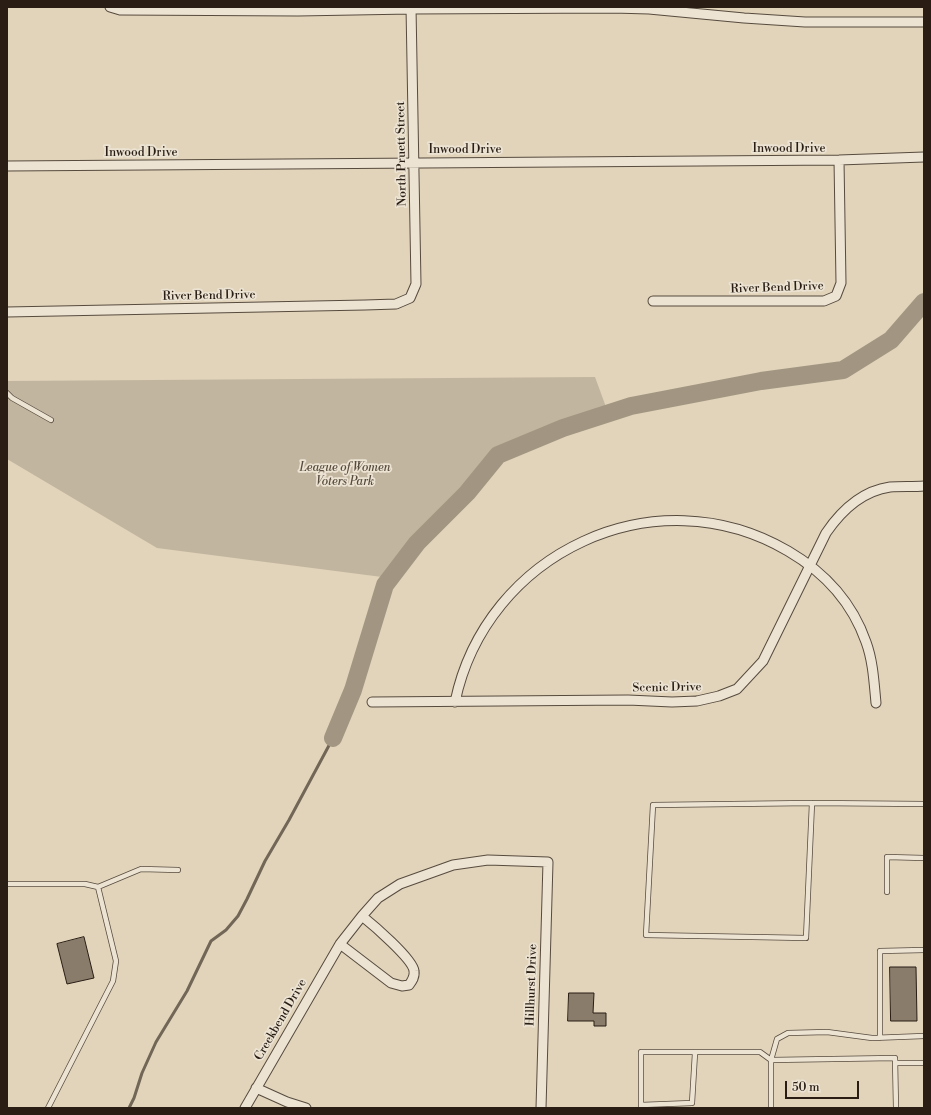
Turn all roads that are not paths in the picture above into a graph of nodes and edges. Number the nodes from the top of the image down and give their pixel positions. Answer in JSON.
{"nodes":[{"id":1,"x":110,"y":7,"type":"edge"},
{"id":2,"x":411,"y":8,"type":"edge"},
{"id":3,"x":924,"y":22,"type":"edge"},
{"id":4,"x":924,"y":157,"type":"edge"},
{"id":5,"x":839,"y":160,"type":"junction"},
{"id":6,"x":414,"y":163,"type":"junction"},
{"id":7,"x":7,"y":166,"type":"edge"},
{"id":8,"x":410,"y":298,"type":"joint"},
{"id":9,"x":653,"y":301,"type":"dead end"},
{"id":10,"x":7,"y":312,"type":"edge"},
{"id":11,"x":7,"y":393,"type":"edge"},
{"id":12,"x":51,"y":420,"type":"dead end"},
{"id":13,"x":924,"y":486,"type":"edge"},
{"id":14,"x":810,"y":566,"type":"junction"},
{"id":15,"x":372,"y":702,"type":"dead end"},
{"id":16,"x":455,"y":702,"type":"junction"},
{"id":17,"x":876,"y":703,"type":"dead end"},
{"id":18,"x":812,"y":803,"type":"junction"},
{"id":19,"x":924,"y":804,"type":"edge"},
{"id":20,"x":924,"y":858,"type":"edge"},
{"id":21,"x":548,"y":862,"type":"joint"},
{"id":22,"x":178,"y":870,"type":"dead end"},
{"id":23,"x":7,"y":884,"type":"edge"},
{"id":24,"x":98,"y":887,"type":"junction"},
{"id":25,"x":887,"y":892,"type":"dead end"},
{"id":26,"x":362,"y":916,"type":"junction"},
{"id":27,"x":340,"y":944,"type":"junction"},
{"id":28,"x":924,"y":950,"type":"edge"},
{"id":29,"x":924,"y":1036,"type":"edge"},
{"id":30,"x":880,"y":1038,"type":"junction"},
{"id":31,"x":695,"y":1053,"type":"junction"},
{"id":32,"x":772,"y":1060,"type":"junction"},
{"id":33,"x":895,"y":1063,"type":"junction"},
{"id":34,"x":924,"y":1063,"type":"edge"},
{"id":35,"x":256,"y":1088,"type":"junction"},
{"id":36,"x":641,"y":1106,"type":"edge"},
{"id":37,"x":48,"y":1108,"type":"edge"},
{"id":38,"x":244,"y":1108,"type":"edge"},
{"id":39,"x":306,"y":1108,"type":"edge"},
{"id":40,"x":541,"y":1108,"type":"edge"},
{"id":41,"x":771,"y":1108,"type":"edge"},
{"id":42,"x":896,"y":1108,"type":"edge"}],
"edges":[{"from":1,"to":2,"type":"street"},
{"from":2,"to":3,"type":"street"},
{"from":2,"to":6,"type":"street","name":"North Pruett Street"},
{"from":4,"to":5,"type":"street","name":"Inwood Drive"},
{"from":5,"to":6,"type":"street","name":"Inwood Drive"},
{"from":5,"to":9,"type":"street","name":"River Bend Drive"},
{"from":6,"to":7,"type":"street","name":"Inwood Drive"},
{"from":6,"to":8,"type":"street","name":"North Pruett Street"},
{"from":8,"to":10,"type":"street","name":"River Bend Drive"},
{"from":11,"to":12,"type":"lane"},
{"from":13,"to":14,"type":"street","name":"Scenic Drive"},
{"from":14,"to":16,"type":"street","name":"Scenic Drive"},
{"from":14,"to":16,"type":"street"},
{"from":14,"to":17,"type":"street"},
{"from":15,"to":16,"type":"street","name":"Scenic Drive"},
{"from":18,"to":18,"type":"lane"},
{"from":18,"to":19,"type":"lane"},
{"from":20,"to":25,"type":"lane"},
{"from":21,"to":26,"type":"street","name":"Creekbend Drive"},
{"from":21,"to":40,"type":"street","name":"Hillhurst Drive"},
{"from":22,"to":24,"type":"lane"},
{"from":23,"to":24,"type":"lane"},
{"from":24,"to":37,"type":"lane"},
{"from":26,"to":27,"type":"street","name":"Creekbend Drive"},
{"from":26,"to":27,"type":"street"},
{"from":27,"to":35,"type":"street","name":"Creekbend Drive"},
{"from":28,"to":30,"type":"lane"},
{"from":29,"to":30,"type":"lane"},
{"from":30,"to":32,"type":"lane"},
{"from":31,"to":32,"type":"lane"},
{"from":31,"to":36,"type":"lane"},
{"from":31,"to":36,"type":"lane"},
{"from":32,"to":33,"type":"lane"},
{"from":32,"to":41,"type":"lane"},
{"from":33,"to":34,"type":"lane"},
{"from":33,"to":42,"type":"lane"},
{"from":35,"to":38,"type":"street","name":"Creekbend Drive"},
{"from":35,"to":39,"type":"street"}]}
